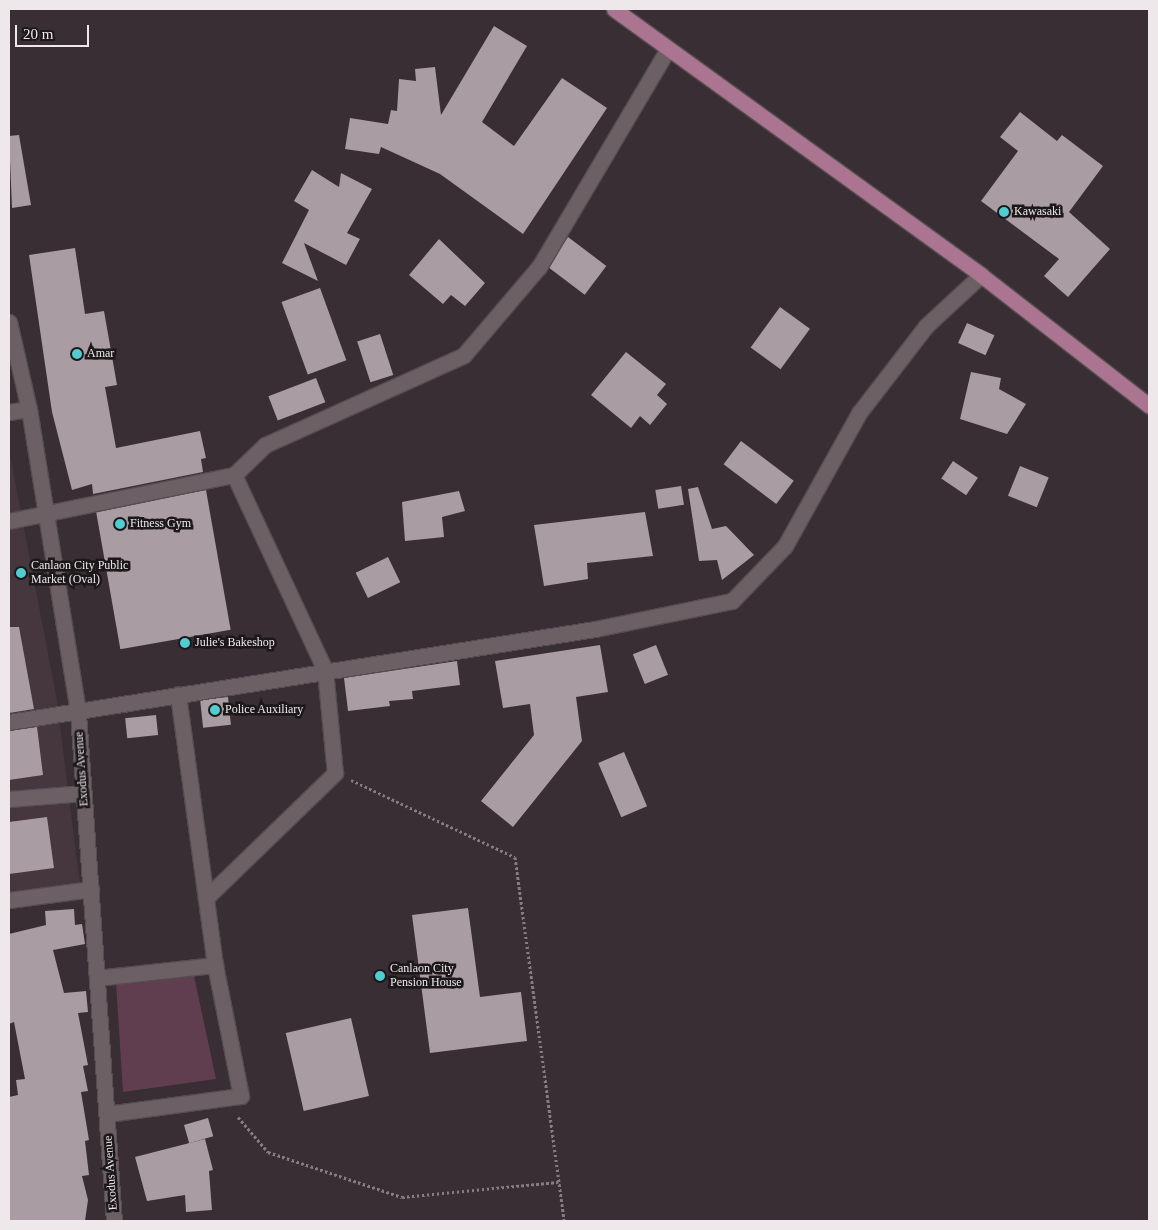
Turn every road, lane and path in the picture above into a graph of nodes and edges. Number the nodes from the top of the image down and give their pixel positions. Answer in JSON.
{"nodes":[{"id":1,"x":614,"y":9,"type":"edge"},
{"id":2,"x":668,"y":49,"type":"junction"},
{"id":3,"x":981,"y":276,"type":"junction"},
{"id":4,"x":9,"y":322,"type":"edge"},
{"id":5,"x":1149,"y":406,"type":"edge"},
{"id":6,"x":28,"y":408,"type":"junction"},
{"id":7,"x":9,"y":412,"type":"edge"},
{"id":8,"x":234,"y":475,"type":"junction"},
{"id":9,"x":45,"y":512,"type":"junction"},
{"id":10,"x":9,"y":522,"type":"edge"},
{"id":11,"x":325,"y":670,"type":"junction"},
{"id":12,"x":178,"y":696,"type":"junction"},
{"id":13,"x":78,"y":713,"type":"junction"},
{"id":14,"x":9,"y":722,"type":"edge"},
{"id":15,"x":335,"y":773,"type":"junction"},
{"id":16,"x":84,"y":793,"type":"junction"},
{"id":17,"x":9,"y":799,"type":"edge"},
{"id":18,"x":91,"y":889,"type":"junction"},
{"id":19,"x":206,"y":898,"type":"junction"},
{"id":20,"x":9,"y":900,"type":"edge"},
{"id":21,"x":215,"y":966,"type":"junction"},
{"id":22,"x":97,"y":978,"type":"junction"},
{"id":23,"x":222,"y":1099,"type":"junction"},
{"id":24,"x":107,"y":1114,"type":"junction"},
{"id":25,"x":558,"y":1182,"type":"junction"},
{"id":26,"x":114,"y":1221,"type":"edge"},
{"id":27,"x":564,"y":1221,"type":"edge"}],
"edges":[{"from":1,"to":2,"type":"main road"},
{"from":2,"to":3,"type":"main road"},
{"from":2,"to":8,"type":"street"},
{"from":3,"to":5,"type":"main road"},
{"from":3,"to":11,"type":"street"},
{"from":4,"to":6,"type":"street","name":"Exodus Avenue"},
{"from":6,"to":7,"type":"street"},
{"from":6,"to":9,"type":"street","name":"Exodus Avenue"},
{"from":8,"to":9,"type":"street"},
{"from":8,"to":11,"type":"street"},
{"from":9,"to":10,"type":"street"},
{"from":9,"to":13,"type":"street","name":"Exodus Avenue"},
{"from":11,"to":12,"type":"street"},
{"from":11,"to":15,"type":"street"},
{"from":12,"to":13,"type":"street"},
{"from":12,"to":19,"type":"street"},
{"from":13,"to":14,"type":"street"},
{"from":13,"to":16,"type":"street","name":"Exodus Avenue"},
{"from":15,"to":19,"type":"street"},
{"from":15,"to":25,"type":"path"},
{"from":16,"to":17,"type":"street"},
{"from":16,"to":18,"type":"street","name":"Exodus Avenue"},
{"from":18,"to":20,"type":"street"},
{"from":18,"to":22,"type":"street","name":"Exodus Avenue"},
{"from":19,"to":21,"type":"street"},
{"from":21,"to":22,"type":"street"},
{"from":21,"to":23,"type":"street"},
{"from":22,"to":24,"type":"street","name":"Exodus Avenue"},
{"from":23,"to":24,"type":"street"},
{"from":23,"to":25,"type":"path"},
{"from":24,"to":26,"type":"street","name":"Exodus Avenue"},
{"from":25,"to":27,"type":"path"}]}
